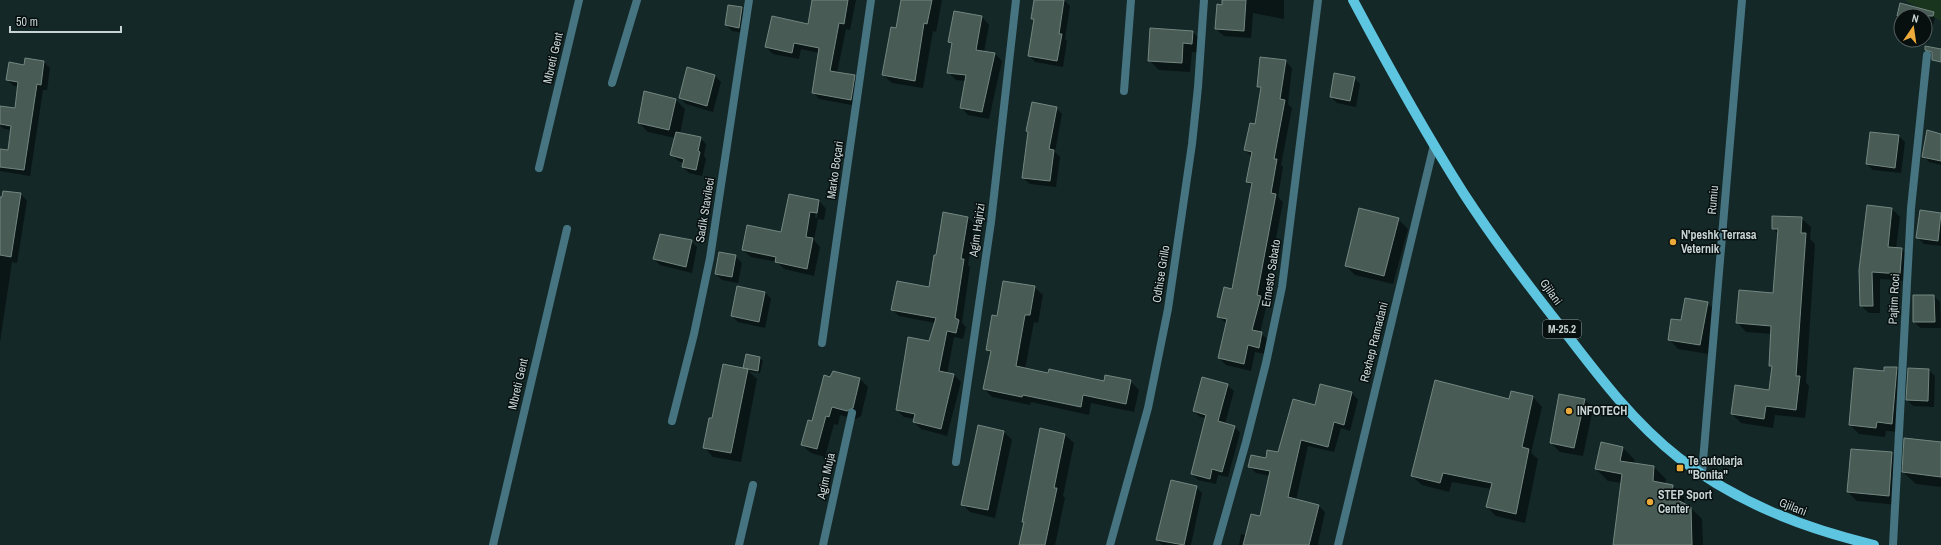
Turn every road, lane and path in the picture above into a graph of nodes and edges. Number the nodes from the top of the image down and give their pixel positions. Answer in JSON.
{"nodes":[{"id":1,"x":580,"y":0,"type":"edge"},
{"id":2,"x":637,"y":0,"type":"edge"},
{"id":3,"x":749,"y":0,"type":"edge"},
{"id":4,"x":871,"y":0,"type":"edge"},
{"id":5,"x":1016,"y":0,"type":"edge"},
{"id":6,"x":1131,"y":0,"type":"edge"},
{"id":7,"x":1204,"y":0,"type":"edge"},
{"id":8,"x":1318,"y":0,"type":"edge"},
{"id":9,"x":1353,"y":0,"type":"edge"},
{"id":10,"x":1742,"y":0,"type":"edge"},
{"id":11,"x":1927,"y":55,"type":"dead end"},
{"id":12,"x":612,"y":83,"type":"dead end"},
{"id":13,"x":1124,"y":91,"type":"dead end"},
{"id":14,"x":1434,"y":145,"type":"junction"},
{"id":15,"x":539,"y":168,"type":"dead end"},
{"id":16,"x":567,"y":229,"type":"dead end"},
{"id":17,"x":822,"y":343,"type":"dead end"},
{"id":18,"x":852,"y":413,"type":"dead end"},
{"id":19,"x":672,"y":421,"type":"dead end"},
{"id":20,"x":956,"y":462,"type":"dead end"},
{"id":21,"x":1702,"y":473,"type":"junction"},
{"id":22,"x":753,"y":485,"type":"dead end"},
{"id":23,"x":493,"y":545,"type":"edge"},
{"id":24,"x":739,"y":545,"type":"edge"},
{"id":25,"x":823,"y":545,"type":"edge"},
{"id":26,"x":1110,"y":545,"type":"edge"},
{"id":27,"x":1217,"y":545,"type":"edge"},
{"id":28,"x":1338,"y":545,"type":"edge"},
{"id":29,"x":1874,"y":545,"type":"edge"},
{"id":30,"x":1894,"y":545,"type":"edge"}],
"edges":[{"from":1,"to":15,"type":"street","name":"Mbreti Gent"},
{"from":2,"to":12,"type":"street"},
{"from":3,"to":19,"type":"street","name":"Sadik Stavileci"},
{"from":4,"to":17,"type":"street","name":"Marko Boçari"},
{"from":5,"to":20,"type":"street","name":"Agim Hajrizi"},
{"from":6,"to":13,"type":"street"},
{"from":7,"to":26,"type":"street","name":"Odhise Grillo"},
{"from":8,"to":27,"type":"street","name":"Ernesto Sabato"},
{"from":9,"to":14,"type":"main road","name":"Gjilani","number":"M-25.2"},
{"from":10,"to":21,"type":"street","name":"Rumiu"},
{"from":11,"to":30,"type":"street","name":"Pajtim Roci"},
{"from":14,"to":21,"type":"main road","name":"Gjilani","number":"M-25.2"},
{"from":14,"to":28,"type":"street","name":"Rexhep Ramadani"},
{"from":16,"to":23,"type":"street","name":"Mbreti Gent"},
{"from":18,"to":25,"type":"street","name":"Agim Muja"},
{"from":21,"to":29,"type":"main road","name":"Gjilani","number":"M-25.2"},
{"from":22,"to":24,"type":"street"}]}
